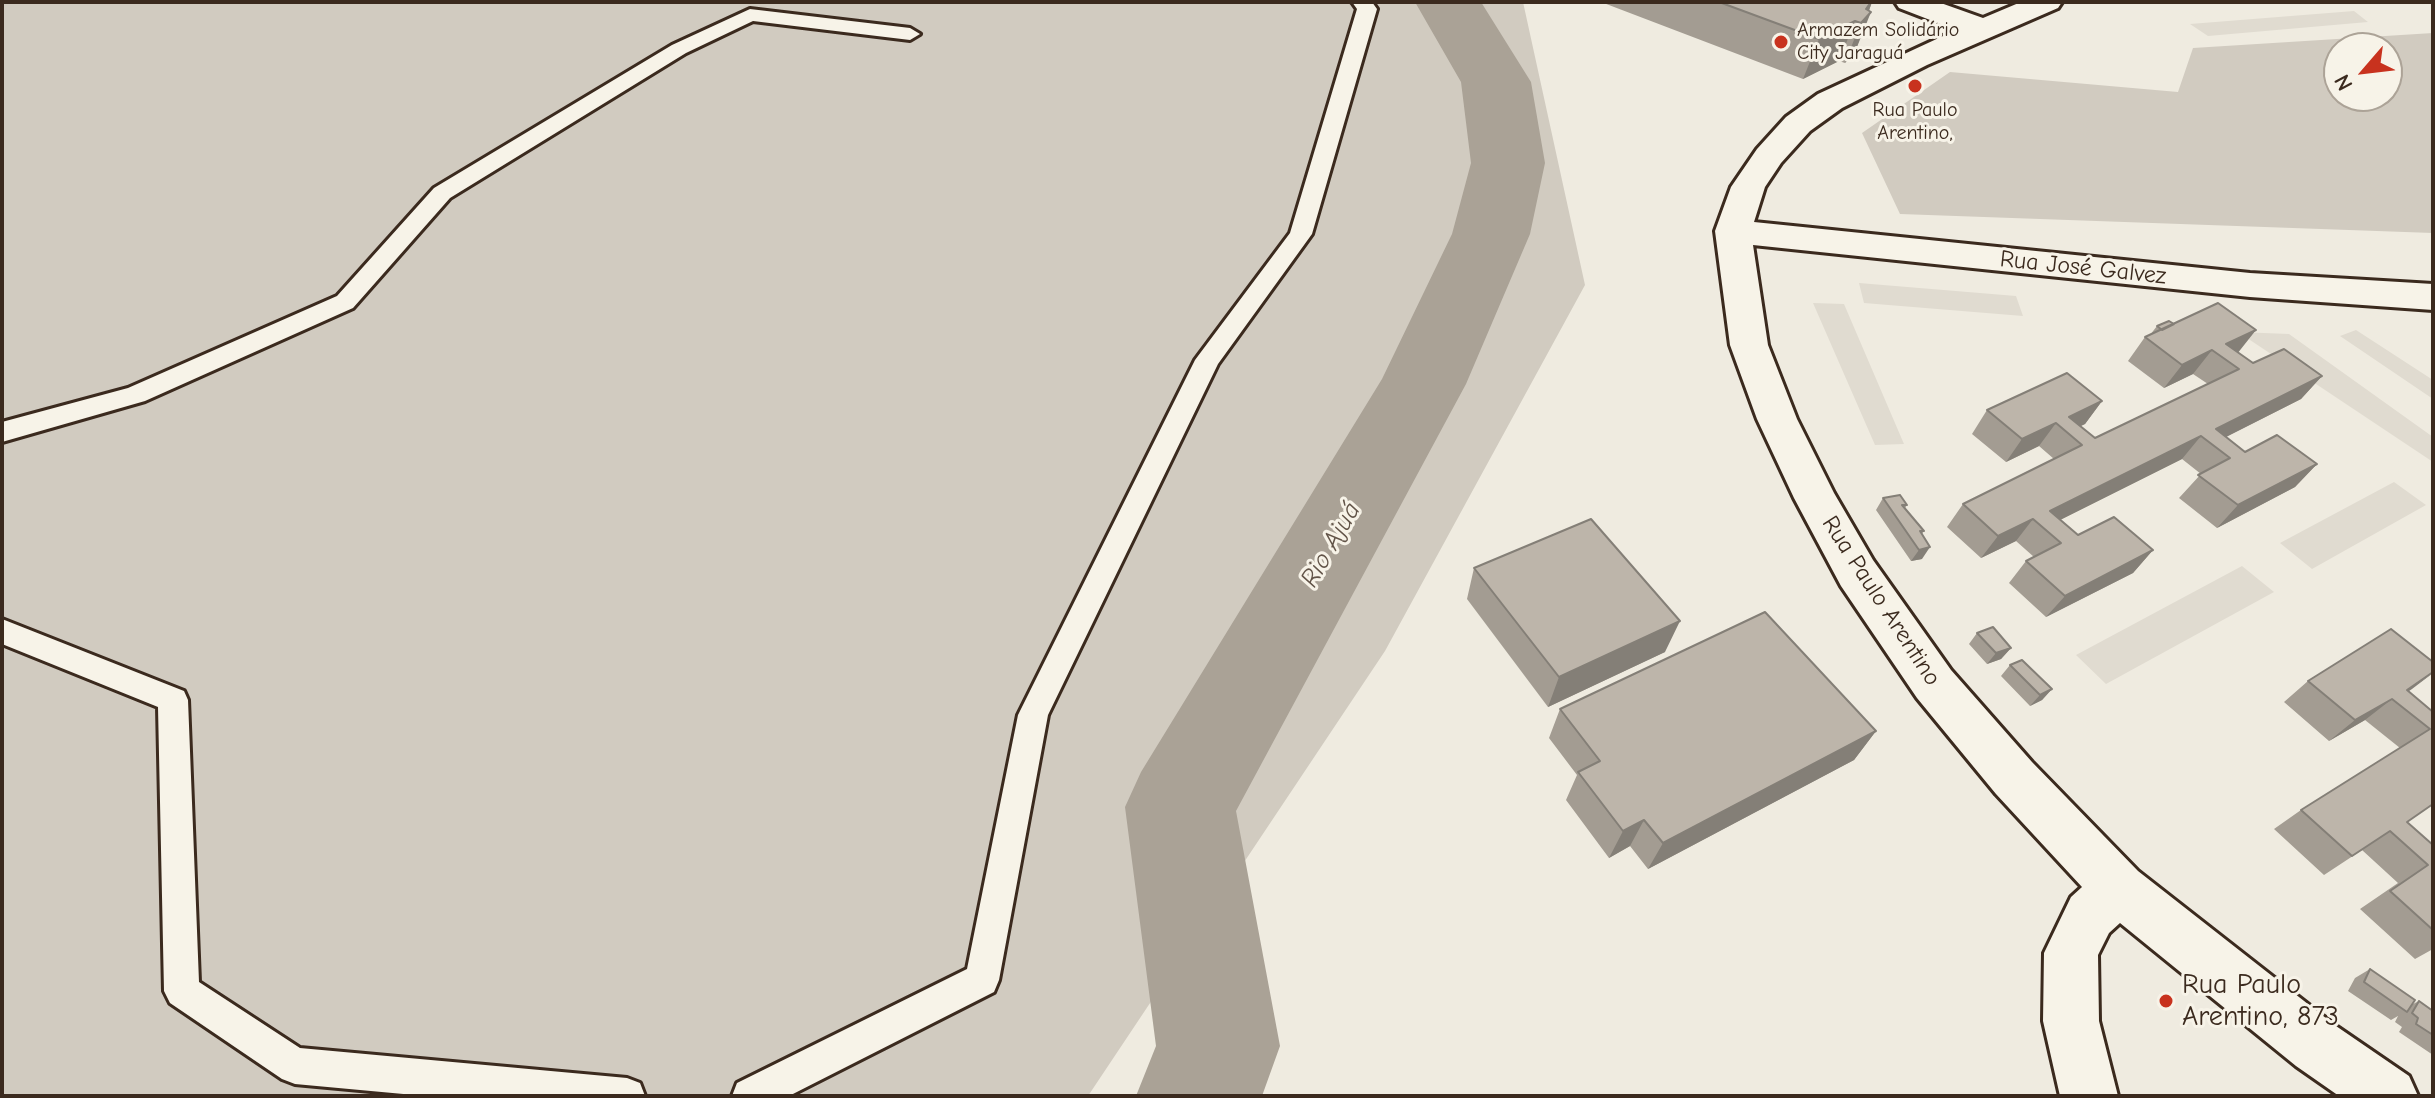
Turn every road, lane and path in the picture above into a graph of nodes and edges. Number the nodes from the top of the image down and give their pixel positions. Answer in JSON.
{"nodes":[{"id":1,"x":1362,"y":2,"type":"edge"},
{"id":2,"x":1910,"y":2,"type":"edge"},
{"id":3,"x":2047,"y":2,"type":"edge"},
{"id":4,"x":1986,"y":30,"type":"junction"},
{"id":5,"x":910,"y":34,"type":"dead end"},
{"id":6,"x":1733,"y":231,"type":"junction"},
{"id":7,"x":2433,"y":297,"type":"edge"},
{"id":8,"x":2,"y":432,"type":"edge"},
{"id":9,"x":2,"y":631,"type":"edge"},
{"id":10,"x":2119,"y":889,"type":"junction"},
{"id":11,"x":627,"y":1096,"type":"edge"},
{"id":12,"x":750,"y":1096,"type":"edge"},
{"id":13,"x":2089,"y":1096,"type":"edge"},
{"id":14,"x":2389,"y":1096,"type":"edge"}],
"edges":[{"from":1,"to":12,"type":"lane"},
{"from":2,"to":4,"type":"street"},
{"from":3,"to":4,"type":"street","name":"Rua Paulo Arentino"},
{"from":4,"to":6,"type":"street","name":"Rua Paulo Arentino"},
{"from":5,"to":8,"type":"lane"},
{"from":6,"to":7,"type":"street","name":"Rua José Galvez"},
{"from":6,"to":10,"type":"street","name":"Rua Paulo Arentino"},
{"from":9,"to":11,"type":"lane"},
{"from":10,"to":13,"type":"street"},
{"from":10,"to":14,"type":"street","name":"Rua Paulo Arentino"}]}
